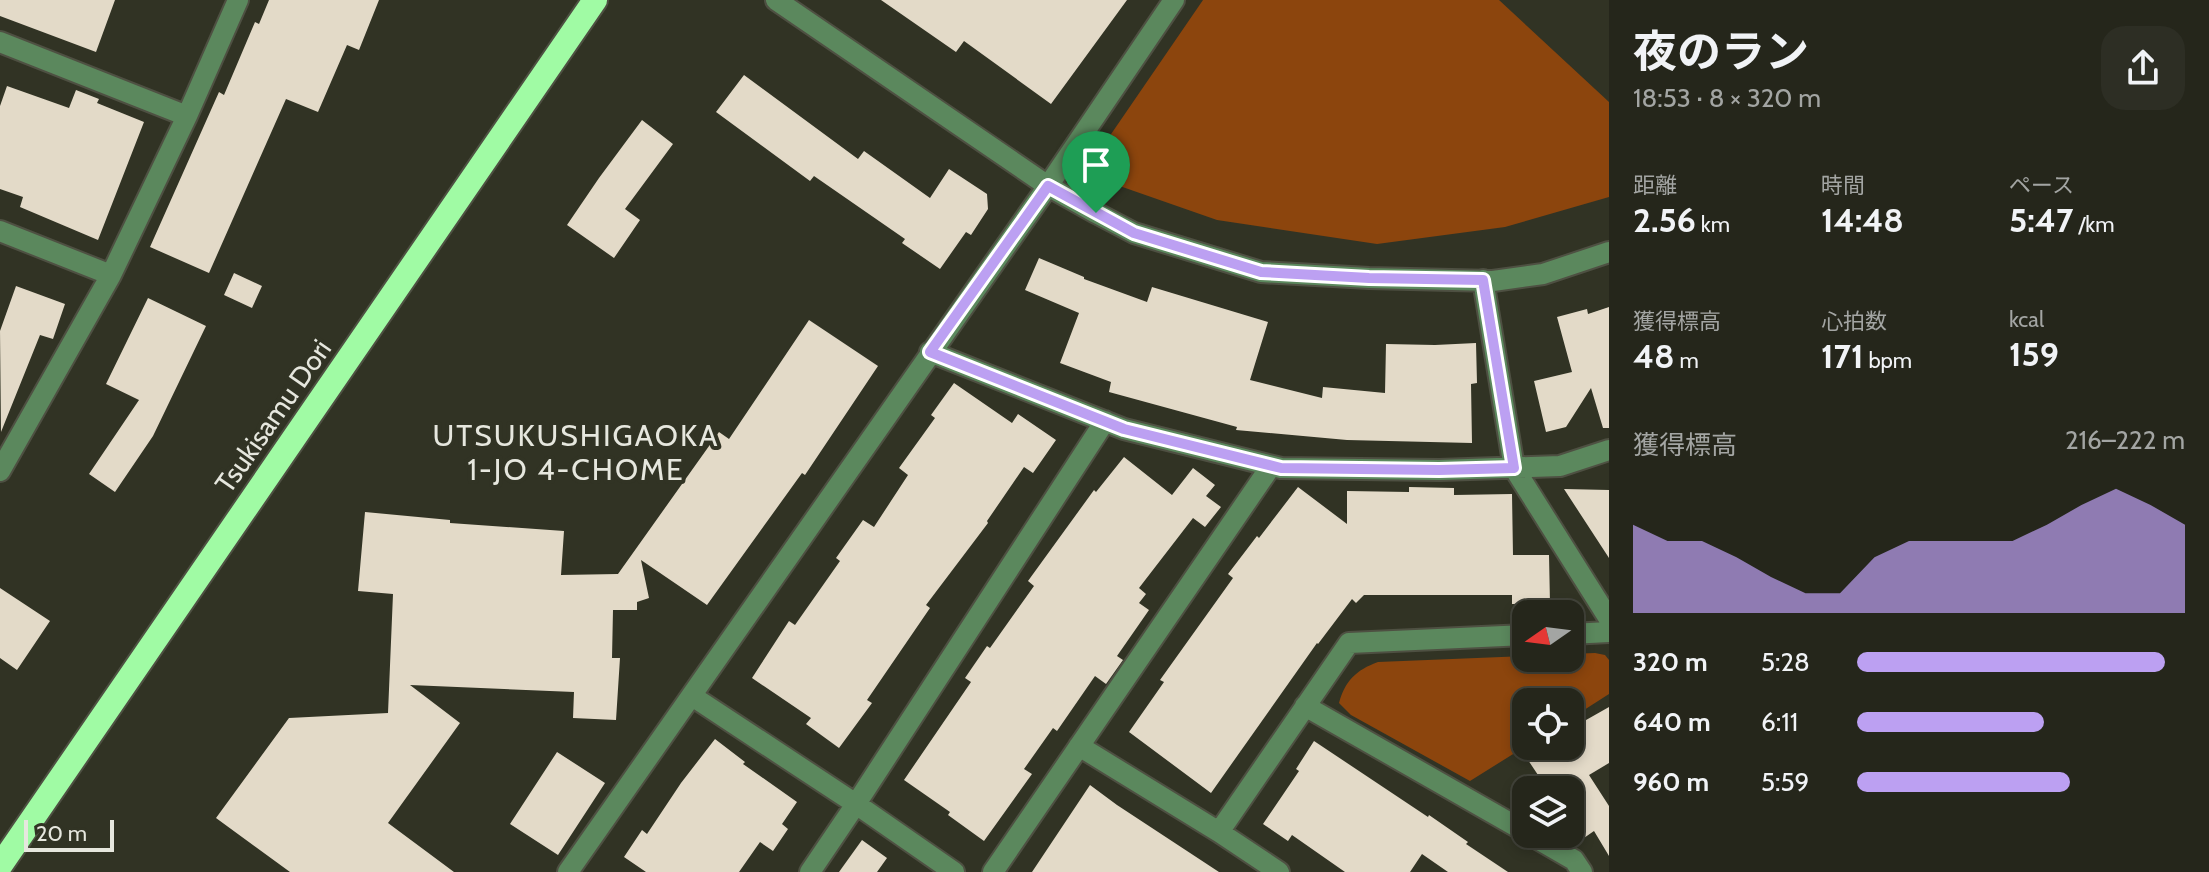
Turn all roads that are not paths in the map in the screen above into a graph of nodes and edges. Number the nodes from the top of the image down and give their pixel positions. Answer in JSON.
{"nodes":[{"id":1,"x":238,"y":0,"type":"edge"},
{"id":2,"x":595,"y":0,"type":"edge"},
{"id":3,"x":776,"y":0,"type":"edge"},
{"id":4,"x":1174,"y":0,"type":"edge"},
{"id":5,"x":0,"y":42,"type":"edge"},
{"id":6,"x":187,"y":116,"type":"junction"},
{"id":7,"x":1048,"y":186,"type":"junction"},
{"id":8,"x":0,"y":231,"type":"edge"},
{"id":9,"x":1609,"y":252,"type":"edge"},
{"id":10,"x":111,"y":275,"type":"junction"},
{"id":11,"x":1483,"y":280,"type":"junction"},
{"id":12,"x":930,"y":352,"type":"junction"},
{"id":13,"x":1105,"y":421,"type":"junction"},
{"id":14,"x":5,"y":448,"type":"edge"},
{"id":15,"x":1609,"y":450,"type":"edge"},
{"id":16,"x":1271,"y":466,"type":"junction"},
{"id":17,"x":1514,"y":468,"type":"junction"},
{"id":18,"x":0,"y":471,"type":"edge"},
{"id":19,"x":1609,"y":619,"type":"edge"},
{"id":20,"x":1609,"y":632,"type":"edge"},
{"id":21,"x":1584,"y":633,"type":"edge"},
{"id":22,"x":1512,"y":636,"type":"edge"},
{"id":23,"x":692,"y":696,"type":"junction"},
{"id":24,"x":1305,"y":706,"type":"junction"},
{"id":25,"x":1079,"y":746,"type":"junction"},
{"id":26,"x":856,"y":804,"type":"junction"},
{"id":27,"x":1512,"y":824,"type":"edge"},
{"id":28,"x":1219,"y":832,"type":"junction"},
{"id":29,"x":1554,"y":848,"type":"edge"},
{"id":30,"x":0,"y":866,"type":"edge"},
{"id":31,"x":568,"y":872,"type":"edge"},
{"id":32,"x":810,"y":872,"type":"edge"},
{"id":33,"x":954,"y":872,"type":"edge"},
{"id":34,"x":993,"y":872,"type":"edge"},
{"id":35,"x":1279,"y":872,"type":"edge"},
{"id":36,"x":1582,"y":872,"type":"edge"}],
"edges":[{"from":1,"to":6,"type":"street"},
{"from":2,"to":30,"type":"highway","name":"Tsukisamu Dori"},
{"from":3,"to":7,"type":"street"},
{"from":4,"to":7,"type":"street"},
{"from":5,"to":6,"type":"street"},
{"from":6,"to":10,"type":"street"},
{"from":7,"to":11,"type":"street"},
{"from":7,"to":12,"type":"street"},
{"from":8,"to":10,"type":"street"},
{"from":9,"to":11,"type":"street"},
{"from":10,"to":14,"type":"street"},
{"from":11,"to":17,"type":"street"},
{"from":12,"to":13,"type":"street"},
{"from":12,"to":23,"type":"street"},
{"from":13,"to":16,"type":"street"},
{"from":13,"to":26,"type":"street"},
{"from":14,"to":18,"type":"street"},
{"from":15,"to":17,"type":"street"},
{"from":16,"to":17,"type":"street"},
{"from":16,"to":25,"type":"street"},
{"from":17,"to":19,"type":"street"},
{"from":20,"to":21,"type":"street"},
{"from":22,"to":24,"type":"street"},
{"from":23,"to":26,"type":"street"},
{"from":23,"to":31,"type":"street"},
{"from":24,"to":27,"type":"street"},
{"from":24,"to":28,"type":"street"},
{"from":25,"to":28,"type":"street"},
{"from":25,"to":34,"type":"street"},
{"from":26,"to":32,"type":"street"},
{"from":26,"to":33,"type":"street"},
{"from":28,"to":35,"type":"street"},
{"from":29,"to":36,"type":"street"}]}
